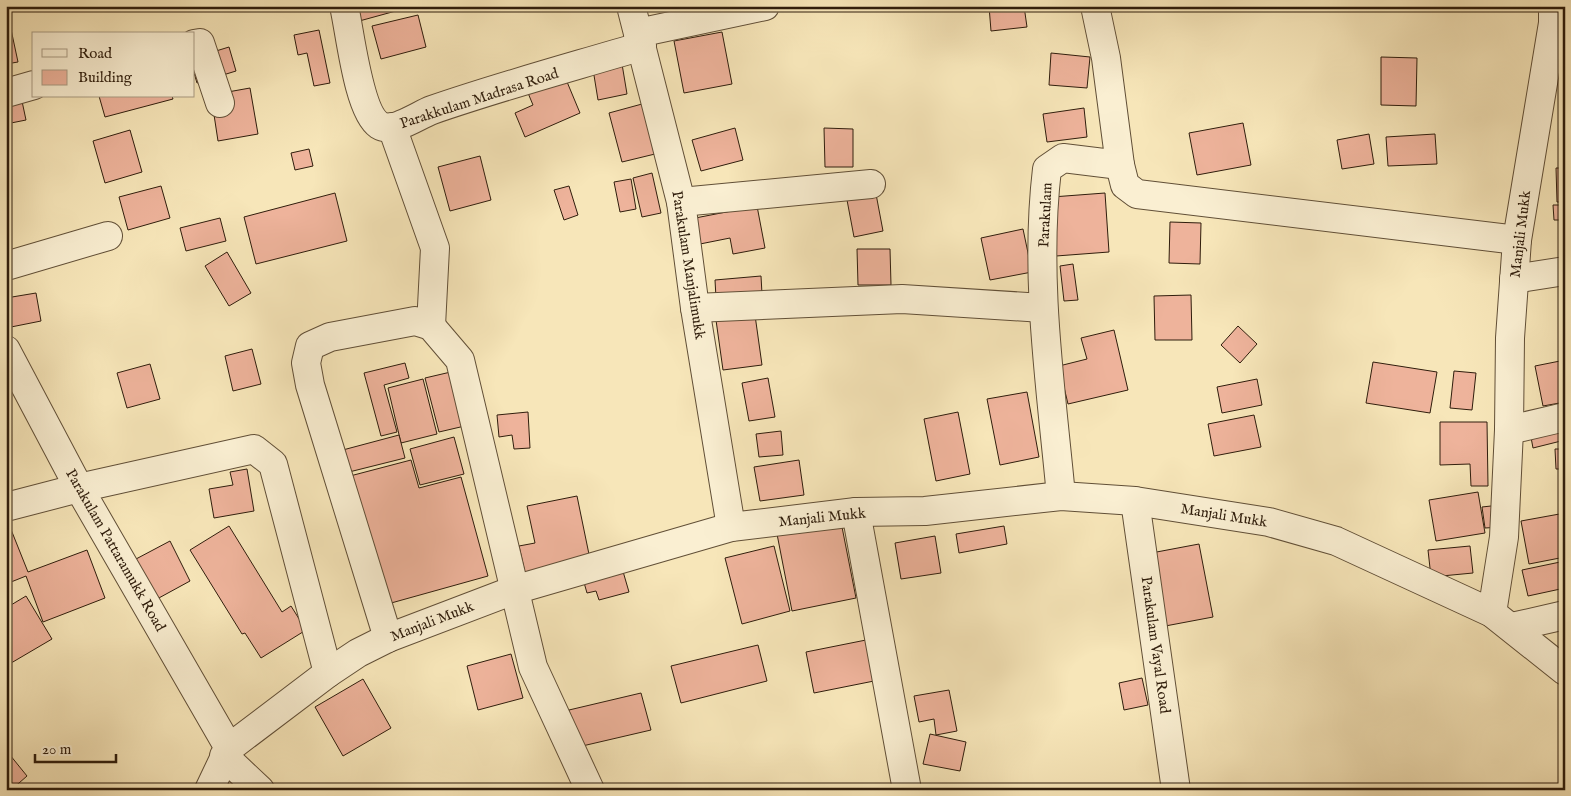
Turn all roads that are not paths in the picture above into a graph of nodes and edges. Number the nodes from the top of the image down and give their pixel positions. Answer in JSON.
{"nodes":[{"id":1,"x":344,"y":6,"type":"edge"},
{"id":2,"x":631,"y":6,"type":"edge"},
{"id":3,"x":765,"y":6,"type":"edge"},
{"id":4,"x":1095,"y":6,"type":"edge"},
{"id":5,"x":1557,"y":17,"type":"edge"},
{"id":6,"x":640,"y":39,"type":"junction"},
{"id":7,"x":195,"y":44,"type":"edge"},
{"id":8,"x":32,"y":86,"type":"edge"},
{"id":9,"x":6,"y":93,"type":"edge"},
{"id":10,"x":220,"y":103,"type":"dead end"},
{"id":11,"x":392,"y":127,"type":"junction"},
{"id":12,"x":1120,"y":164,"type":"junction"},
{"id":13,"x":871,"y":184,"type":"dead end"},
{"id":14,"x":681,"y":202,"type":"junction"},
{"id":15,"x":108,"y":236,"type":"dead end"},
{"id":16,"x":1517,"y":240,"type":"junction"},
{"id":17,"x":6,"y":266,"type":"edge"},
{"id":18,"x":1565,"y":271,"type":"edge"},
{"id":19,"x":1514,"y":280,"type":"junction"},
{"id":20,"x":695,"y":308,"type":"junction"},
{"id":21,"x":1043,"y":308,"type":"junction"},
{"id":22,"x":431,"y":326,"type":"junction"},
{"id":23,"x":6,"y":350,"type":"edge"},
{"id":24,"x":1565,"y":417,"type":"edge"},
{"id":25,"x":1509,"y":430,"type":"junction"},
{"id":26,"x":79,"y":488,"type":"junction"},
{"id":27,"x":1061,"y":496,"type":"junction"},
{"id":28,"x":1136,"y":501,"type":"junction"},
{"id":29,"x":6,"y":507,"type":"edge"},
{"id":30,"x":856,"y":512,"type":"junction"},
{"id":31,"x":731,"y":527,"type":"junction"},
{"id":32,"x":514,"y":590,"type":"junction"},
{"id":33,"x":1565,"y":615,"type":"edge"},
{"id":34,"x":1502,"y":620,"type":"junction"},
{"id":35,"x":388,"y":638,"type":"junction"},
{"id":36,"x":1565,"y":671,"type":"edge"},
{"id":37,"x":328,"y":673,"type":"junction"},
{"id":38,"x":226,"y":752,"type":"junction"},
{"id":39,"x":209,"y":790,"type":"edge"},
{"id":40,"x":260,"y":790,"type":"edge"},
{"id":41,"x":590,"y":790,"type":"edge"},
{"id":42,"x":906,"y":790,"type":"edge"},
{"id":43,"x":1176,"y":790,"type":"edge"}],
"edges":[{"from":1,"to":11,"type":"street","name":"Parakkulam Madrasa Road"},
{"from":2,"to":6,"type":"street","name":"Parakulam Manjalimukk"},
{"from":3,"to":6,"type":"street","name":"Parakkulam Madrasa Road"},
{"from":4,"to":12,"type":"street"},
{"from":5,"to":16,"type":"street","name":"Manjali Mukk"},
{"from":6,"to":11,"type":"street","name":"Parakkulam Madrasa Road"},
{"from":6,"to":14,"type":"street","name":"Parakulam Manjalimukk"},
{"from":7,"to":10,"type":"street"},
{"from":8,"to":9,"type":"street"},
{"from":11,"to":22,"type":"street"},
{"from":12,"to":16,"type":"street"},
{"from":12,"to":21,"type":"street","name":"Parakulam"},
{"from":13,"to":14,"type":"street"},
{"from":14,"to":20,"type":"street","name":"Parakulam Manjalimukk"},
{"from":15,"to":17,"type":"street"},
{"from":16,"to":19,"type":"street","name":"Manjali Mukk"},
{"from":18,"to":19,"type":"street"},
{"from":19,"to":25,"type":"street","name":"Manjali Mukk"},
{"from":20,"to":21,"type":"street"},
{"from":20,"to":31,"type":"street","name":"Parakulam Manjalimukk"},
{"from":21,"to":27,"type":"street","name":"Parakulam"},
{"from":22,"to":32,"type":"street"},
{"from":22,"to":35,"type":"street"},
{"from":23,"to":26,"type":"street","name":"Parakulam Pattaramukk Road"},
{"from":24,"to":25,"type":"street"},
{"from":25,"to":34,"type":"street","name":"Manjali Mukk"},
{"from":26,"to":29,"type":"street"},
{"from":26,"to":37,"type":"street"},
{"from":26,"to":38,"type":"street","name":"Parakulam Pattaramukk Road"},
{"from":27,"to":28,"type":"street","name":"Manjali Mukk"},
{"from":27,"to":30,"type":"street","name":"Manjali Mukk"},
{"from":28,"to":34,"type":"street","name":"Manjali Mukk"},
{"from":28,"to":43,"type":"street","name":"Parakulam Vayal Road"},
{"from":30,"to":31,"type":"street","name":"Manjali Mukk"},
{"from":30,"to":42,"type":"street"},
{"from":31,"to":32,"type":"street","name":"Manjali Mukk"},
{"from":32,"to":35,"type":"street","name":"Manjali Mukk"},
{"from":32,"to":41,"type":"street"},
{"from":33,"to":34,"type":"street"},
{"from":34,"to":36,"type":"street"},
{"from":35,"to":37,"type":"street","name":"Manjali Mukk"},
{"from":37,"to":38,"type":"street","name":"Manjali Mukk"},
{"from":38,"to":39,"type":"street","name":"Manjali Mukk"},
{"from":38,"to":40,"type":"street","name":"Parakulam Pattaramukk Road"}]}
